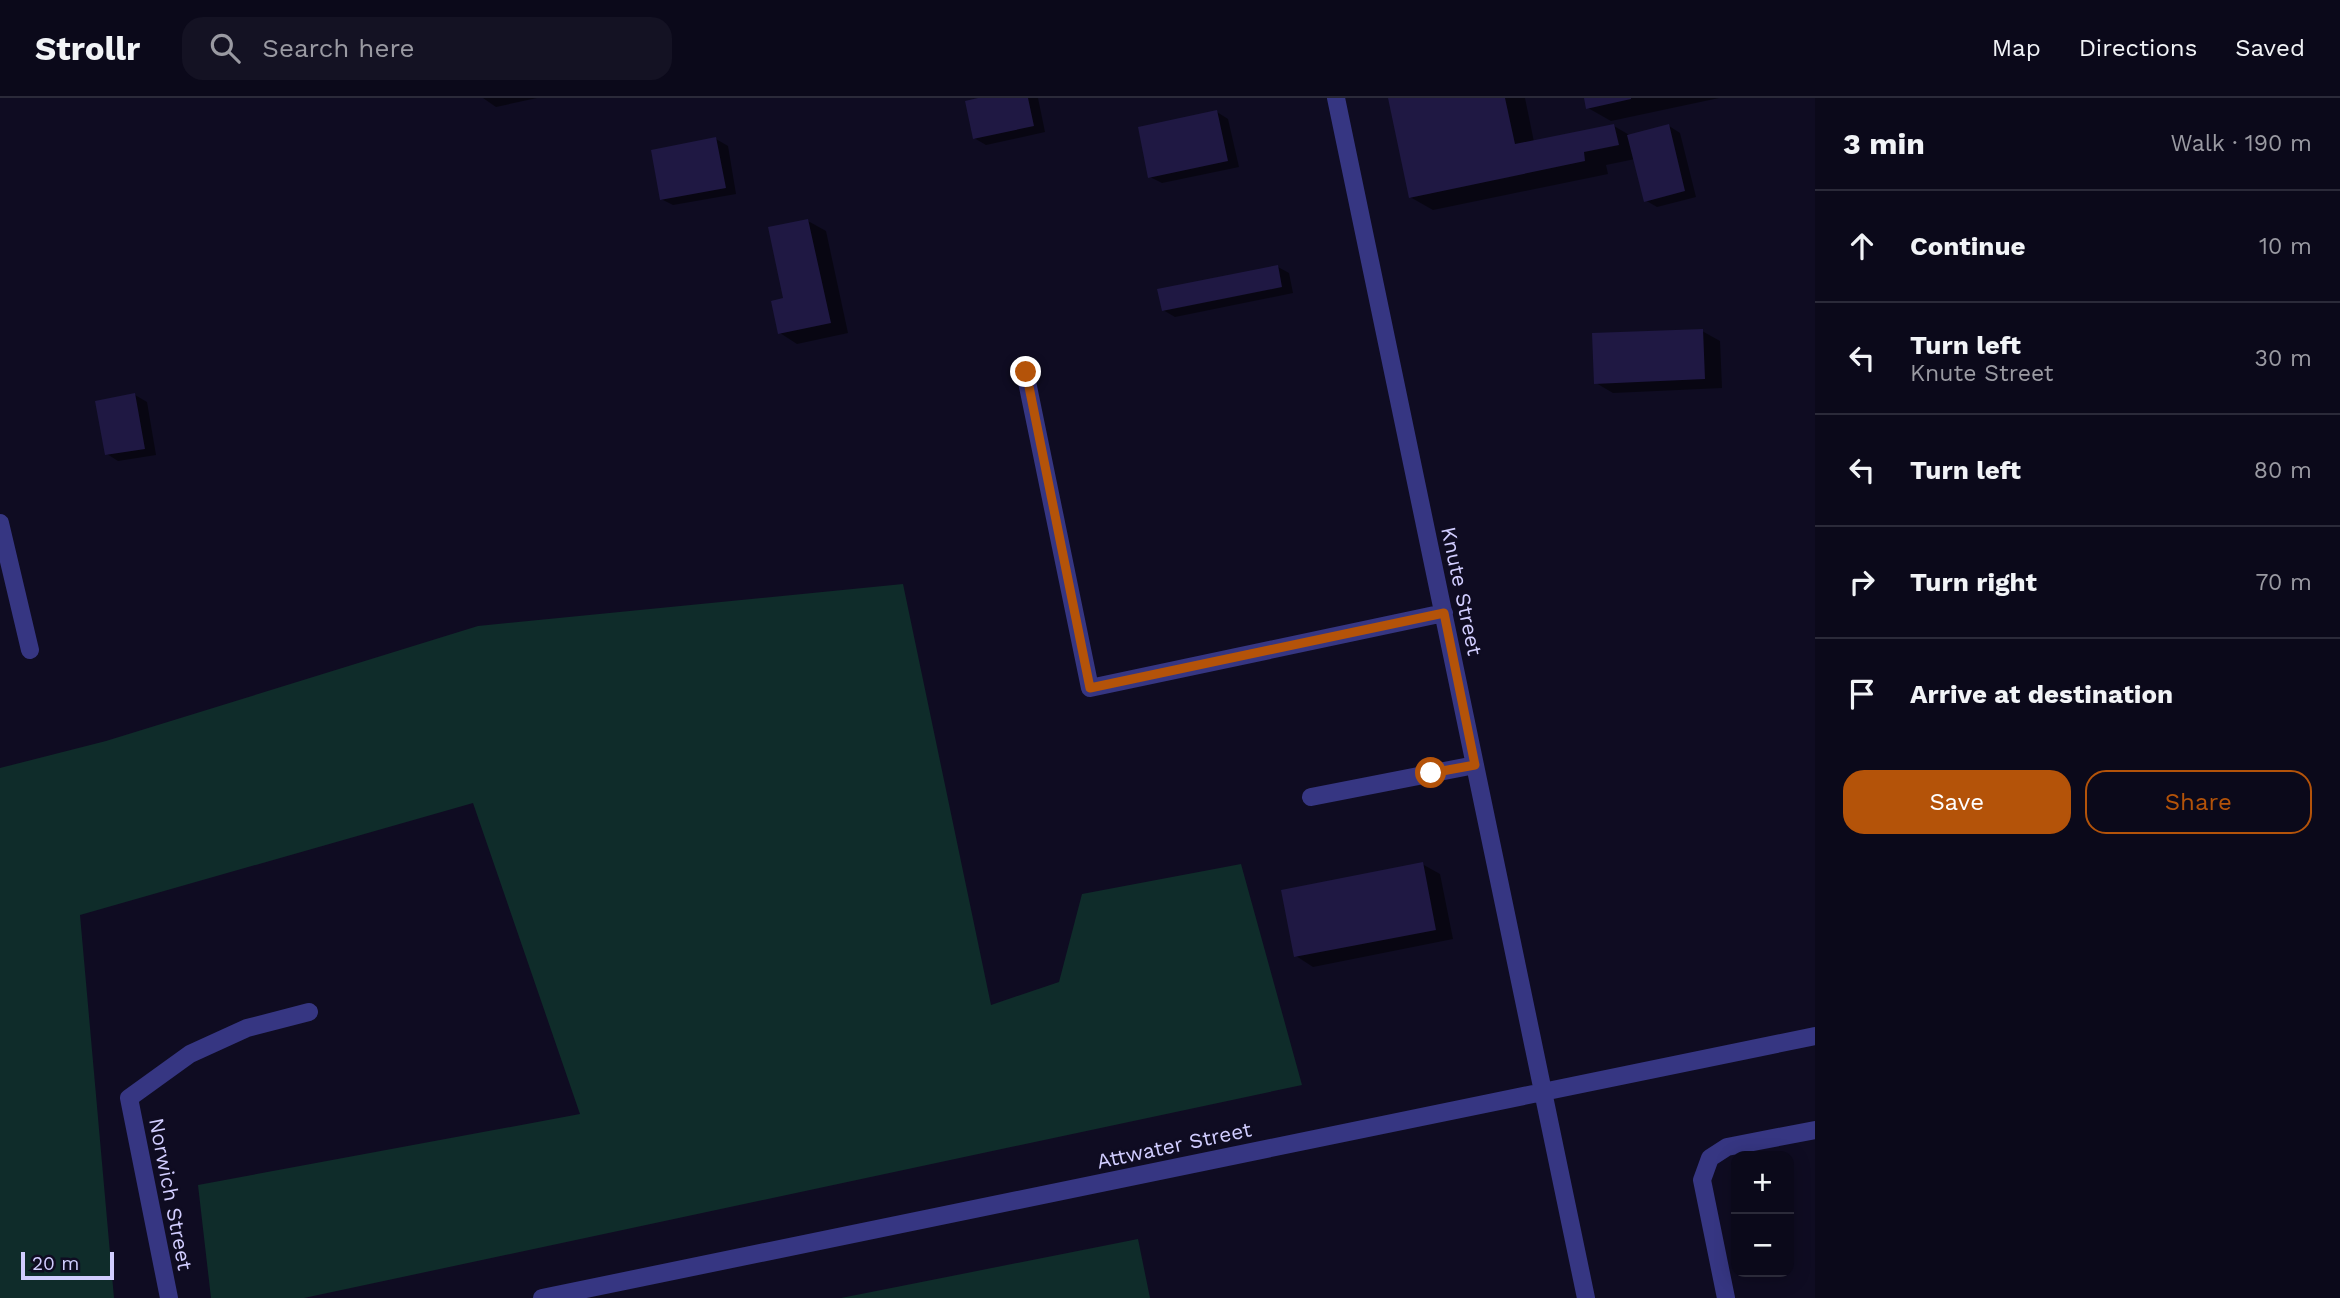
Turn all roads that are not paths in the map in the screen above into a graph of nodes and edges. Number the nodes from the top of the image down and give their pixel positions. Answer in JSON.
{"nodes":[{"id":1,"x":1336,"y":98,"type":"edge"},
{"id":2,"x":1026,"y":372,"type":"dead end"},
{"id":3,"x":0,"y":523,"type":"edge"},
{"id":4,"x":1444,"y":613,"type":"junction"},
{"id":5,"x":30,"y":650,"type":"dead end"},
{"id":6,"x":1475,"y":765,"type":"junction"},
{"id":7,"x":1311,"y":797,"type":"dead end"},
{"id":8,"x":309,"y":1012,"type":"dead end"},
{"id":9,"x":1815,"y":1036,"type":"edge"},
{"id":10,"x":1543,"y":1093,"type":"junction"},
{"id":11,"x":1815,"y":1130,"type":"edge"},
{"id":12,"x":169,"y":1298,"type":"edge"},
{"id":13,"x":542,"y":1298,"type":"edge"},
{"id":14,"x":1586,"y":1298,"type":"edge"},
{"id":15,"x":1726,"y":1298,"type":"edge"}],
"edges":[{"from":1,"to":4,"type":"street","name":"Knute Street"},
{"from":2,"to":4,"type":"street"},
{"from":3,"to":5,"type":"street"},
{"from":4,"to":6,"type":"street","name":"Knute Street"},
{"from":6,"to":7,"type":"street"},
{"from":6,"to":10,"type":"street","name":"Knute Street"},
{"from":8,"to":12,"type":"street","name":"Norwich Street"},
{"from":9,"to":10,"type":"street","name":"Attwater Street"},
{"from":10,"to":13,"type":"street","name":"Attwater Street"},
{"from":10,"to":14,"type":"street","name":"Knute Street"},
{"from":11,"to":15,"type":"street"}]}
